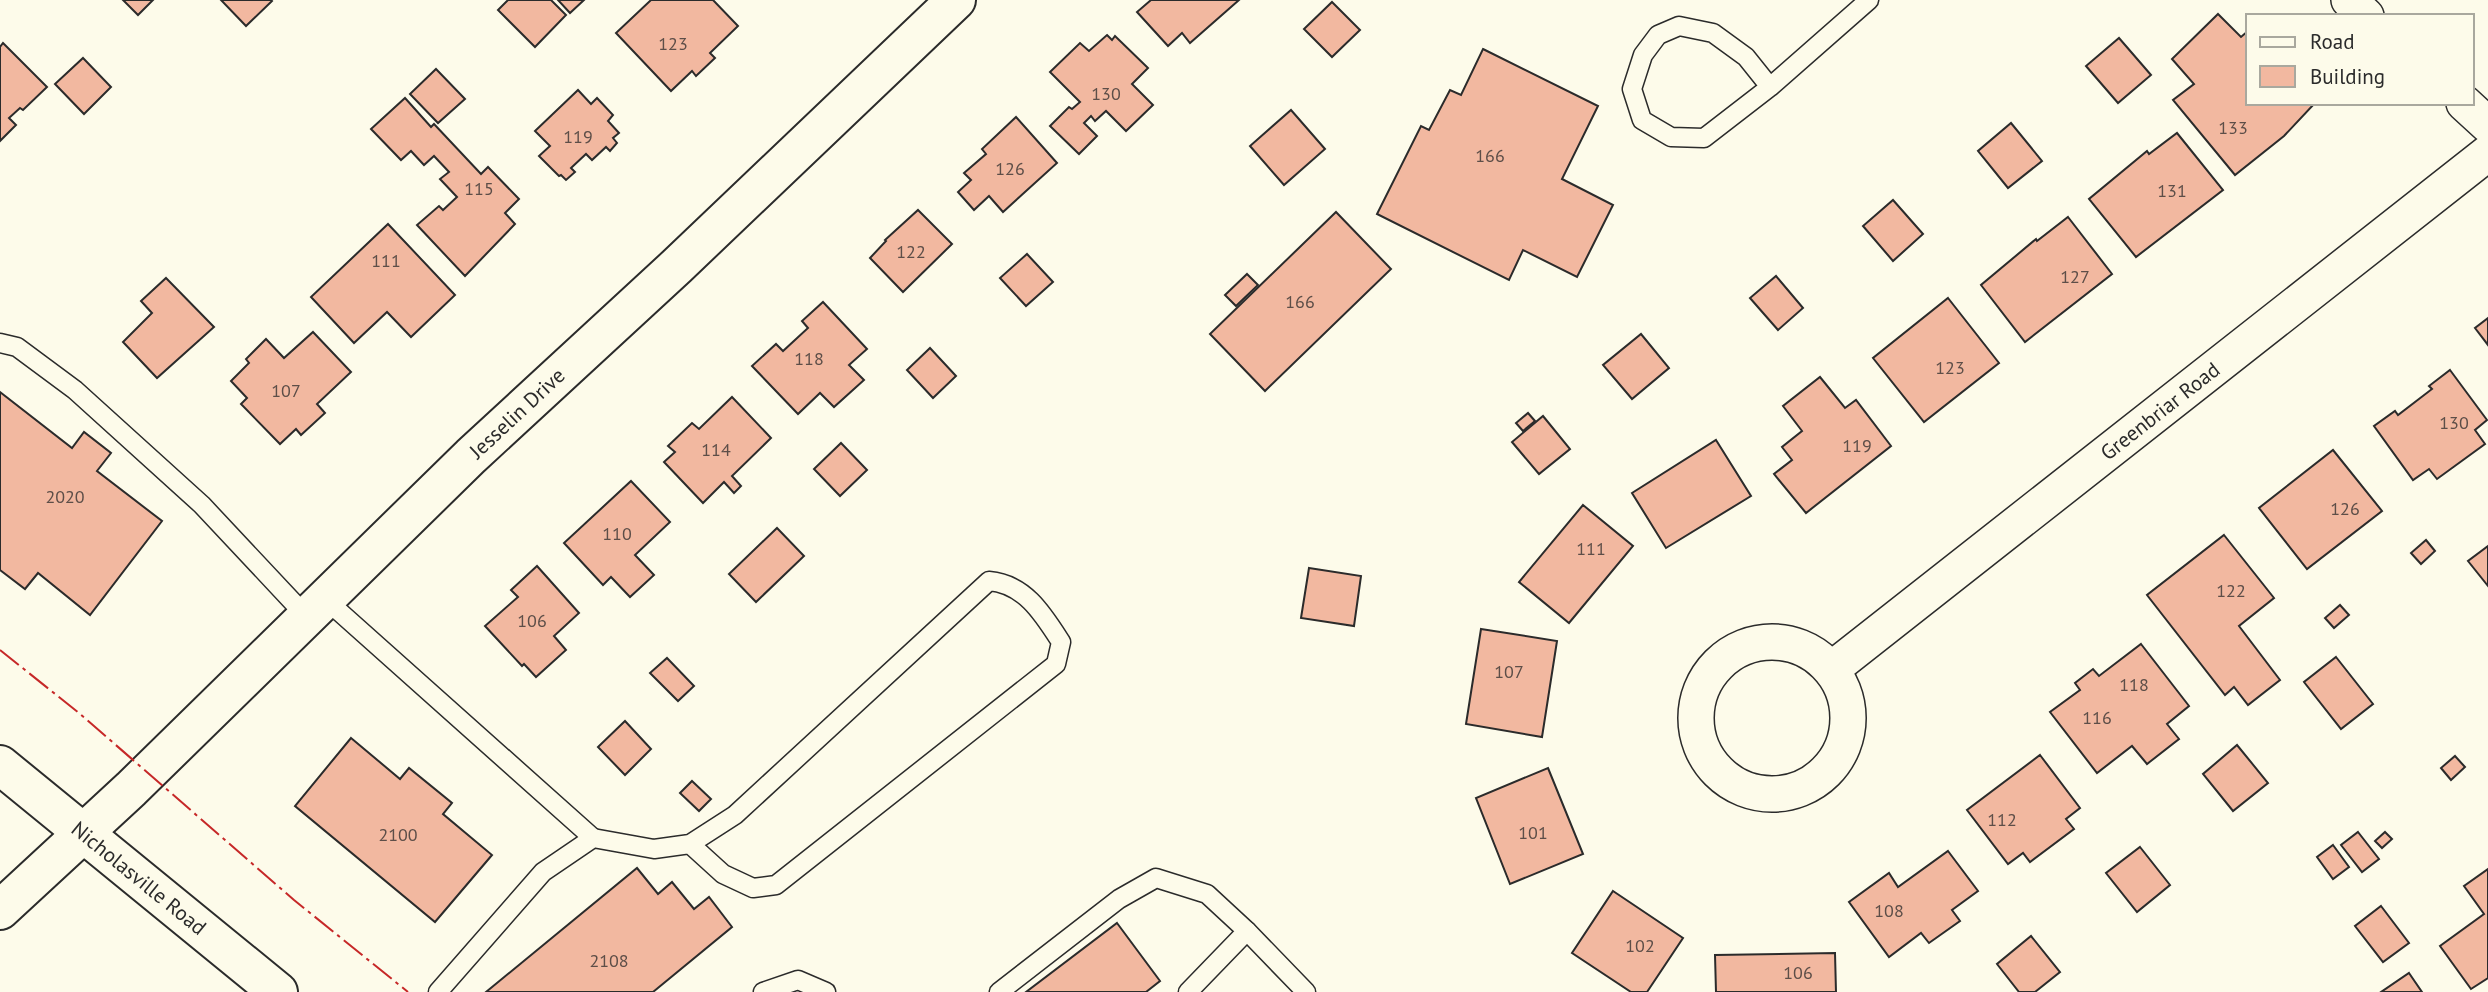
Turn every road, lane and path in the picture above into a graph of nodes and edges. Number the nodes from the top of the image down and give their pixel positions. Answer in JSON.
{"nodes":[{"id":1,"x":956,"y":0,"type":"edge"},
{"id":2,"x":1869,"y":0,"type":"edge"},
{"id":3,"x":2349,"y":0,"type":"edge"},
{"id":4,"x":2364,"y":14,"type":"edge"},
{"id":5,"x":1770,"y":88,"type":"junction"},
{"id":6,"x":2465,"y":105,"type":"edge"},
{"id":7,"x":2488,"y":125,"type":"edge"},
{"id":8,"x":2488,"y":153,"type":"edge"},
{"id":9,"x":0,"y":343,"type":"edge"},
{"id":10,"x":315,"y":607,"type":"junction"},
{"id":11,"x":1832,"y":669,"type":"junction"},
{"id":12,"x":0,"y":765,"type":"edge"},
{"id":13,"x":83,"y":831,"type":"junction"},
{"id":14,"x":593,"y":838,"type":"junction"},
{"id":15,"x":690,"y":844,"type":"junction"},
{"id":16,"x":0,"y":910,"type":"edge"},
{"id":17,"x":1247,"y":931,"type":"junction"},
{"id":18,"x":278,"y":992,"type":"edge"},
{"id":19,"x":438,"y":992,"type":"edge"},
{"id":20,"x":763,"y":992,"type":"edge"},
{"id":21,"x":826,"y":992,"type":"edge"},
{"id":22,"x":999,"y":992,"type":"edge"},
{"id":23,"x":1188,"y":992,"type":"edge"},
{"id":24,"x":1306,"y":992,"type":"edge"}],
"edges":[{"from":1,"to":10,"type":"street","name":"Jesselin Drive"},
{"from":2,"to":5,"type":"lane"},
{"from":3,"to":4,"type":"street"},
{"from":5,"to":5,"type":"lane"},
{"from":6,"to":7,"type":"street"},
{"from":8,"to":11,"type":"street","name":"Greenbriar Road"},
{"from":9,"to":10,"type":"lane"},
{"from":10,"to":13,"type":"street","name":"Jesselin Drive"},
{"from":10,"to":14,"type":"lane"},
{"from":11,"to":11,"type":"street"},
{"from":12,"to":13,"type":"street","name":"Nicholasville Road"},
{"from":13,"to":16,"type":"street","name":"Jesselin Drive"},
{"from":13,"to":18,"type":"street","name":"Nicholasville Road"},
{"from":14,"to":15,"type":"lane"},
{"from":14,"to":19,"type":"lane"},
{"from":15,"to":15,"type":"lane"},
{"from":17,"to":22,"type":"lane"},
{"from":17,"to":23,"type":"lane"},
{"from":17,"to":24,"type":"lane"},
{"from":20,"to":21,"type":"lane"}]}
